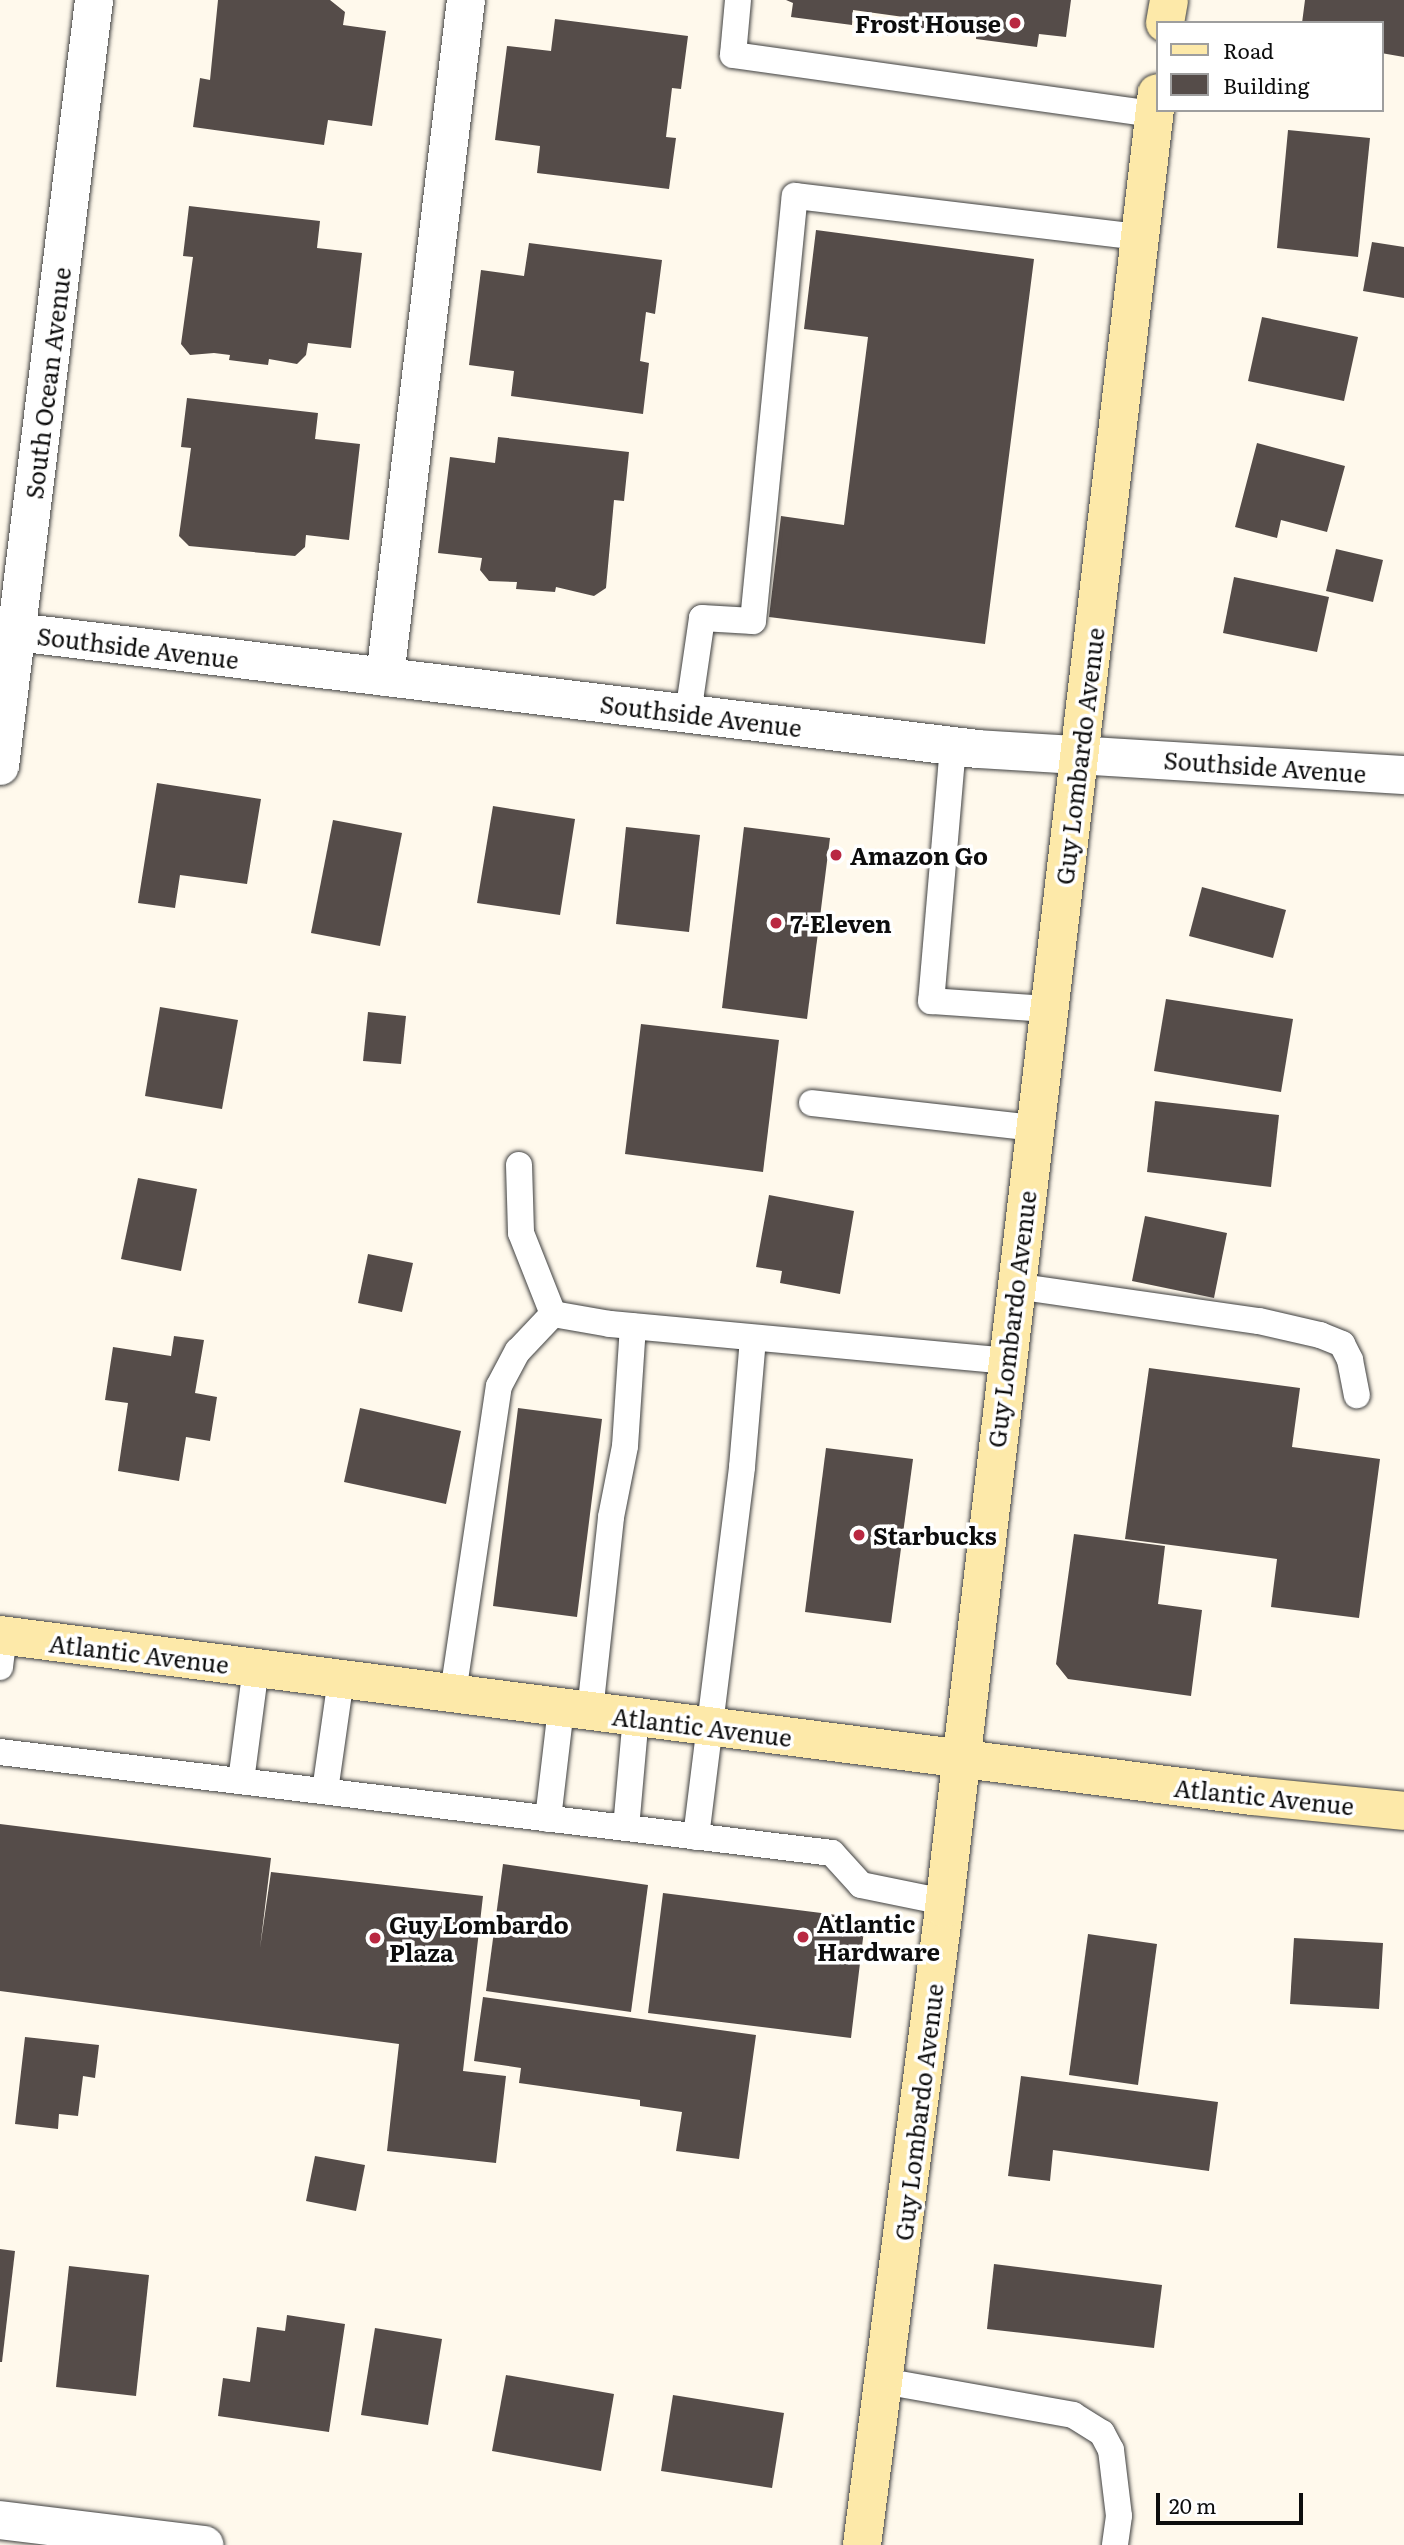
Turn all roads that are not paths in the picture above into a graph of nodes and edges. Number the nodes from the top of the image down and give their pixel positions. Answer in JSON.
{"nodes":[{"id":1,"x":94,"y":0,"type":"edge"},
{"id":2,"x":466,"y":0,"type":"edge"},
{"id":3,"x":738,"y":0,"type":"edge"},
{"id":4,"x":1169,"y":0,"type":"edge"},
{"id":5,"x":1165,"y":21,"type":"edge"},
{"id":6,"x":1156,"y":103,"type":"edge"},
{"id":7,"x":1140,"y":237,"type":"junction"},
{"id":8,"x":8,"y":631,"type":"edge"},
{"id":9,"x":385,"y":677,"type":"junction"},
{"id":10,"x":688,"y":714,"type":"junction"},
{"id":11,"x":953,"y":746,"type":"junction"},
{"id":12,"x":1079,"y":753,"type":"junction"},
{"id":13,"x":0,"y":766,"type":"edge"},
{"id":14,"x":1404,"y":775,"type":"edge"},
{"id":15,"x":1049,"y":1009,"type":"junction"},
{"id":16,"x":812,"y":1102,"type":"dead end"},
{"id":17,"x":1034,"y":1128,"type":"junction"},
{"id":18,"x":519,"y":1165,"type":"dead end"},
{"id":19,"x":1015,"y":1286,"type":"junction"},
{"id":20,"x":553,"y":1314,"type":"junction"},
{"id":21,"x":633,"y":1326,"type":"junction"},
{"id":22,"x":753,"y":1339,"type":"junction"},
{"id":23,"x":1006,"y":1361,"type":"junction"},
{"id":24,"x":1357,"y":1395,"type":"dead end"},
{"id":25,"x":1,"y":1646,"type":"edge"},
{"id":26,"x":256,"y":1667,"type":"junction"},
{"id":27,"x":341,"y":1679,"type":"junction"},
{"id":28,"x":453,"y":1693,"type":"junction"},
{"id":29,"x":575,"y":1710,"type":"junction"},
{"id":30,"x":636,"y":1717,"type":"junction"},
{"id":31,"x":707,"y":1727,"type":"junction"},
{"id":32,"x":0,"y":1752,"type":"edge"},
{"id":33,"x":958,"y":1759,"type":"junction"},
{"id":34,"x":241,"y":1781,"type":"junction"},
{"id":35,"x":324,"y":1791,"type":"junction"},
{"id":36,"x":1404,"y":1811,"type":"edge"},
{"id":37,"x":548,"y":1819,"type":"junction"},
{"id":38,"x":626,"y":1828,"type":"junction"},
{"id":39,"x":696,"y":1837,"type":"junction"},
{"id":40,"x":944,"y":1902,"type":"junction"},
{"id":41,"x":883,"y":2381,"type":"junction"},
{"id":42,"x":0,"y":2520,"type":"edge"},
{"id":43,"x":204,"y":2545,"type":"edge"},
{"id":44,"x":862,"y":2545,"type":"edge"},
{"id":45,"x":1115,"y":2545,"type":"edge"}],
"edges":[{"from":1,"to":8,"type":"street","name":"South Ocean Avenue"},
{"from":2,"to":9,"type":"street"},
{"from":3,"to":6,"type":"lane"},
{"from":4,"to":5,"type":"street"},
{"from":6,"to":7,"type":"street","name":"Guy Lombardo Avenue"},
{"from":7,"to":10,"type":"lane"},
{"from":7,"to":12,"type":"street","name":"Guy Lombardo Avenue"},
{"from":8,"to":9,"type":"street","name":"Southside Avenue"},
{"from":8,"to":13,"type":"street","name":"South Ocean Avenue"},
{"from":9,"to":10,"type":"street","name":"Southside Avenue"},
{"from":10,"to":11,"type":"street","name":"Southside Avenue"},
{"from":11,"to":12,"type":"street","name":"Southside Avenue"},
{"from":11,"to":15,"type":"lane"},
{"from":12,"to":14,"type":"street","name":"Southside Avenue"},
{"from":12,"to":15,"type":"street","name":"Guy Lombardo Avenue"},
{"from":15,"to":17,"type":"street","name":"Guy Lombardo Avenue"},
{"from":16,"to":17,"type":"lane"},
{"from":17,"to":19,"type":"street","name":"Guy Lombardo Avenue"},
{"from":18,"to":20,"type":"lane"},
{"from":19,"to":23,"type":"street","name":"Guy Lombardo Avenue"},
{"from":19,"to":24,"type":"lane"},
{"from":20,"to":21,"type":"lane"},
{"from":20,"to":28,"type":"lane"},
{"from":21,"to":22,"type":"lane"},
{"from":21,"to":29,"type":"lane"},
{"from":22,"to":23,"type":"lane"},
{"from":22,"to":31,"type":"lane"},
{"from":23,"to":33,"type":"street","name":"Guy Lombardo Avenue"},
{"from":25,"to":26,"type":"street","name":"Atlantic Avenue"},
{"from":26,"to":27,"type":"street","name":"Atlantic Avenue"},
{"from":26,"to":34,"type":"lane"},
{"from":27,"to":28,"type":"street","name":"Atlantic Avenue"},
{"from":27,"to":35,"type":"lane"},
{"from":28,"to":29,"type":"street","name":"Atlantic Avenue"},
{"from":29,"to":30,"type":"street","name":"Atlantic Avenue"},
{"from":29,"to":37,"type":"lane"},
{"from":30,"to":31,"type":"street","name":"Atlantic Avenue"},
{"from":30,"to":38,"type":"lane"},
{"from":31,"to":33,"type":"street","name":"Atlantic Avenue"},
{"from":31,"to":39,"type":"lane"},
{"from":32,"to":34,"type":"lane"},
{"from":33,"to":36,"type":"street","name":"Atlantic Avenue"},
{"from":33,"to":40,"type":"street","name":"Guy Lombardo Avenue"},
{"from":34,"to":35,"type":"lane"},
{"from":35,"to":37,"type":"lane"},
{"from":37,"to":38,"type":"lane"},
{"from":38,"to":39,"type":"lane"},
{"from":39,"to":40,"type":"lane"},
{"from":40,"to":41,"type":"street","name":"Guy Lombardo Avenue"},
{"from":41,"to":44,"type":"street","name":"Guy Lombardo Avenue"},
{"from":41,"to":45,"type":"lane"},
{"from":42,"to":43,"type":"street"}]}
